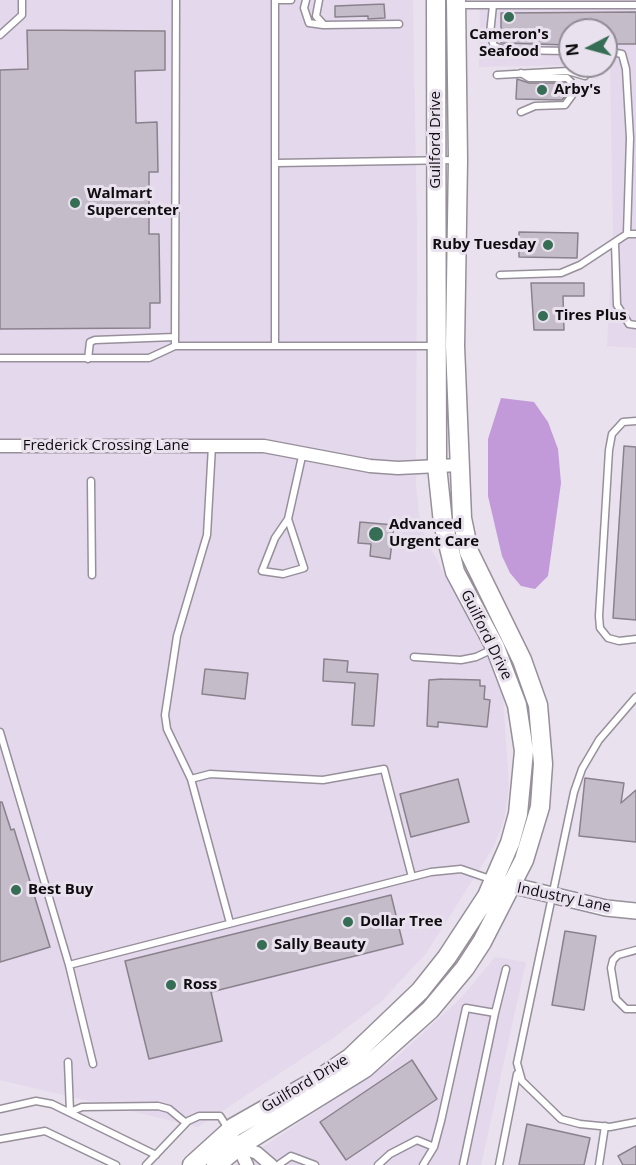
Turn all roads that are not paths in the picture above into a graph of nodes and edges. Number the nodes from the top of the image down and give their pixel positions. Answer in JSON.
{"nodes":[{"id":1,"x":22,"y":0,"type":"edge"},
{"id":2,"x":176,"y":0,"type":"edge"},
{"id":3,"x":275,"y":0,"type":"edge"},
{"id":4,"x":291,"y":0,"type":"edge"},
{"id":5,"x":306,"y":0,"type":"edge"},
{"id":6,"x":319,"y":0,"type":"edge"},
{"id":7,"x":436,"y":0,"type":"edge"},
{"id":8,"x":456,"y":2,"type":"edge"},
{"id":9,"x":586,"y":3,"type":"edge"},
{"id":10,"x":636,"y":4,"type":"edge"},
{"id":11,"x":493,"y":5,"type":"junction"},
{"id":12,"x":399,"y":24,"type":"dead end"},
{"id":13,"x":324,"y":25,"type":"junction"},
{"id":14,"x":0,"y":35,"type":"edge"},
{"id":15,"x":558,"y":51,"type":"edge"},
{"id":16,"x":618,"y":53,"type":"edge"},
{"id":17,"x":558,"y":72,"type":"edge"},
{"id":18,"x":521,"y":73,"type":"junction"},
{"id":19,"x":497,"y":75,"type":"dead end"},
{"id":20,"x":521,"y":112,"type":"dead end"},
{"id":21,"x":436,"y":160,"type":"junction"},
{"id":22,"x":458,"y":160,"type":"junction"},
{"id":23,"x":277,"y":163,"type":"junction"},
{"id":24,"x":627,"y":234,"type":"junction"},
{"id":25,"x":636,"y":234,"type":"edge"},
{"id":26,"x":615,"y":243,"type":"junction"},
{"id":27,"x":500,"y":275,"type":"dead end"},
{"id":28,"x":636,"y":325,"type":"edge"},
{"id":29,"x":175,"y":337,"type":"junction"},
{"id":30,"x":275,"y":344,"type":"junction"},
{"id":31,"x":175,"y":346,"type":"junction"},
{"id":32,"x":436,"y":346,"type":"junction"},
{"id":33,"x":456,"y":346,"type":"junction"},
{"id":34,"x":0,"y":358,"type":"edge"},
{"id":35,"x":88,"y":359,"type":"junction"},
{"id":36,"x":636,"y":421,"type":"edge"},
{"id":37,"x":0,"y":446,"type":"edge"},
{"id":38,"x":212,"y":446,"type":"junction"},
{"id":39,"x":303,"y":452,"type":"junction"},
{"id":40,"x":459,"y":465,"type":"junction"},
{"id":41,"x":437,"y":466,"type":"junction"},
{"id":42,"x":91,"y":481,"type":"dead end"},
{"id":43,"x":288,"y":519,"type":"junction"},
{"id":44,"x":92,"y":575,"type":"dead end"},
{"id":45,"x":636,"y":639,"type":"edge"},
{"id":46,"x":504,"y":643,"type":"junction"},
{"id":47,"x":414,"y":657,"type":"dead end"},
{"id":48,"x":636,"y":697,"type":"edge"},
{"id":49,"x":0,"y":732,"type":"edge"},
{"id":50,"x":191,"y":779,"type":"junction"},
{"id":51,"x":412,"y":877,"type":"junction"},
{"id":52,"x":502,"y":883,"type":"junction"},
{"id":53,"x":553,"y":897,"type":"junction"},
{"id":54,"x":636,"y":911,"type":"edge"},
{"id":55,"x":230,"y":924,"type":"junction"},
{"id":56,"x":636,"y":950,"type":"edge"},
{"id":57,"x":69,"y":965,"type":"junction"},
{"id":58,"x":506,"y":969,"type":"dead end"},
{"id":59,"x":636,"y":1010,"type":"edge"},
{"id":60,"x":495,"y":1013,"type":"junction"},
{"id":61,"x":68,"y":1062,"type":"dead end"},
{"id":62,"x":93,"y":1064,"type":"dead end"},
{"id":63,"x":518,"y":1073,"type":"junction"},
{"id":64,"x":0,"y":1109,"type":"edge"},
{"id":65,"x":70,"y":1112,"type":"junction"},
{"id":66,"x":636,"y":1122,"type":"edge"},
{"id":67,"x":186,"y":1123,"type":"junction"},
{"id":68,"x":605,"y":1126,"type":"junction"},
{"id":69,"x":0,"y":1138,"type":"edge"},
{"id":70,"x":234,"y":1138,"type":"junction"},
{"id":71,"x":434,"y":1147,"type":"junction"},
{"id":72,"x":156,"y":1155,"type":"junction"},
{"id":73,"x":600,"y":1164,"type":"edge"},
{"id":74,"x":116,"y":1165,"type":"edge"},
{"id":75,"x":146,"y":1165,"type":"edge"},
{"id":76,"x":192,"y":1165,"type":"edge"},
{"id":77,"x":216,"y":1165,"type":"edge"},
{"id":78,"x":247,"y":1165,"type":"edge"},
{"id":79,"x":270,"y":1165,"type":"edge"},
{"id":80,"x":278,"y":1165,"type":"edge"},
{"id":81,"x":315,"y":1165,"type":"edge"},
{"id":82,"x":378,"y":1165,"type":"edge"},
{"id":83,"x":423,"y":1165,"type":"edge"},
{"id":84,"x":463,"y":1165,"type":"edge"},
{"id":85,"x":499,"y":1165,"type":"edge"}],
"edges":[{"from":1,"to":14,"type":"lane"},
{"from":2,"to":29,"type":"lane"},
{"from":3,"to":4,"type":"lane"},
{"from":3,"to":23,"type":"lane"},
{"from":5,"to":13,"type":"lane"},
{"from":6,"to":13,"type":"lane"},
{"from":7,"to":21,"type":"main road","name":"Guilford Drive"},
{"from":8,"to":11,"type":"lane"},
{"from":8,"to":22,"type":"main road","name":"Guilford Drive"},
{"from":9,"to":10,"type":"lane"},
{"from":9,"to":11,"type":"lane"},
{"from":11,"to":15,"type":"lane"},
{"from":12,"to":13,"type":"lane"},
{"from":16,"to":24,"type":"lane"},
{"from":17,"to":18,"type":"lane"},
{"from":18,"to":19,"type":"lane"},
{"from":18,"to":20,"type":"lane"},
{"from":21,"to":22,"type":"lane"},
{"from":21,"to":23,"type":"lane"},
{"from":21,"to":32,"type":"main road","name":"Guilford Drive"},
{"from":22,"to":33,"type":"main road","name":"Guilford Drive"},
{"from":23,"to":30,"type":"lane"},
{"from":24,"to":25,"type":"lane"},
{"from":24,"to":26,"type":"lane"},
{"from":26,"to":27,"type":"lane"},
{"from":26,"to":28,"type":"lane"},
{"from":29,"to":31,"type":"lane"},
{"from":29,"to":35,"type":"lane"},
{"from":30,"to":31,"type":"lane"},
{"from":30,"to":32,"type":"lane"},
{"from":31,"to":35,"type":"lane"},
{"from":32,"to":33,"type":"lane"},
{"from":32,"to":41,"type":"main road","name":"Guilford Drive"},
{"from":33,"to":40,"type":"main road","name":"Guilford Drive"},
{"from":34,"to":35,"type":"lane"},
{"from":36,"to":45,"type":"lane"},
{"from":37,"to":38,"type":"street","name":"Frederick Crossing Lane"},
{"from":38,"to":39,"type":"street","name":"Frederick Crossing Lane"},
{"from":38,"to":50,"type":"lane","name":"Frederick Crossing Lane"},
{"from":39,"to":41,"type":"street","name":"Frederick Crossing Lane"},
{"from":39,"to":43,"type":"lane"},
{"from":40,"to":41,"type":"street","name":"Frederick Crossing Lane"},
{"from":40,"to":46,"type":"main road","name":"Guilford Drive"},
{"from":41,"to":46,"type":"main road","name":"Guilford Drive"},
{"from":42,"to":44,"type":"lane"},
{"from":43,"to":43,"type":"lane"},
{"from":46,"to":47,"type":"lane"},
{"from":46,"to":52,"type":"main road","name":"Guilford Drive"},
{"from":48,"to":53,"type":"lane"},
{"from":49,"to":57,"type":"lane"},
{"from":50,"to":51,"type":"lane"},
{"from":50,"to":55,"type":"lane","name":"Frederick Crossing Lane"},
{"from":51,"to":52,"type":"lane"},
{"from":51,"to":55,"type":"lane"},
{"from":52,"to":53,"type":"street","name":"Industry Lane"},
{"from":52,"to":70,"type":"main road","name":"Guilford Drive"},
{"from":53,"to":54,"type":"street","name":"Industry Lane"},
{"from":53,"to":63,"type":"lane"},
{"from":55,"to":57,"type":"lane"},
{"from":56,"to":59,"type":"lane"},
{"from":57,"to":62,"type":"lane"},
{"from":58,"to":60,"type":"lane"},
{"from":60,"to":71,"type":"lane"},
{"from":60,"to":84,"type":"lane"},
{"from":61,"to":65,"type":"lane"},
{"from":63,"to":68,"type":"lane"},
{"from":63,"to":85,"type":"lane"},
{"from":64,"to":65,"type":"lane"},
{"from":65,"to":67,"type":"lane"},
{"from":65,"to":72,"type":"lane"},
{"from":66,"to":68,"type":"lane"},
{"from":67,"to":70,"type":"lane"},
{"from":67,"to":72,"type":"lane"},
{"from":68,"to":73,"type":"lane"},
{"from":69,"to":74,"type":"lane"},
{"from":70,"to":76,"type":"main road","name":"Guilford Drive"},
{"from":70,"to":77,"type":"main road","name":"Guilford Drive"},
{"from":70,"to":78,"type":"street"},
{"from":70,"to":79,"type":"street"},
{"from":71,"to":82,"type":"lane"},
{"from":71,"to":83,"type":"lane"},
{"from":72,"to":75,"type":"lane"},
{"from":80,"to":81,"type":"lane"}]}
